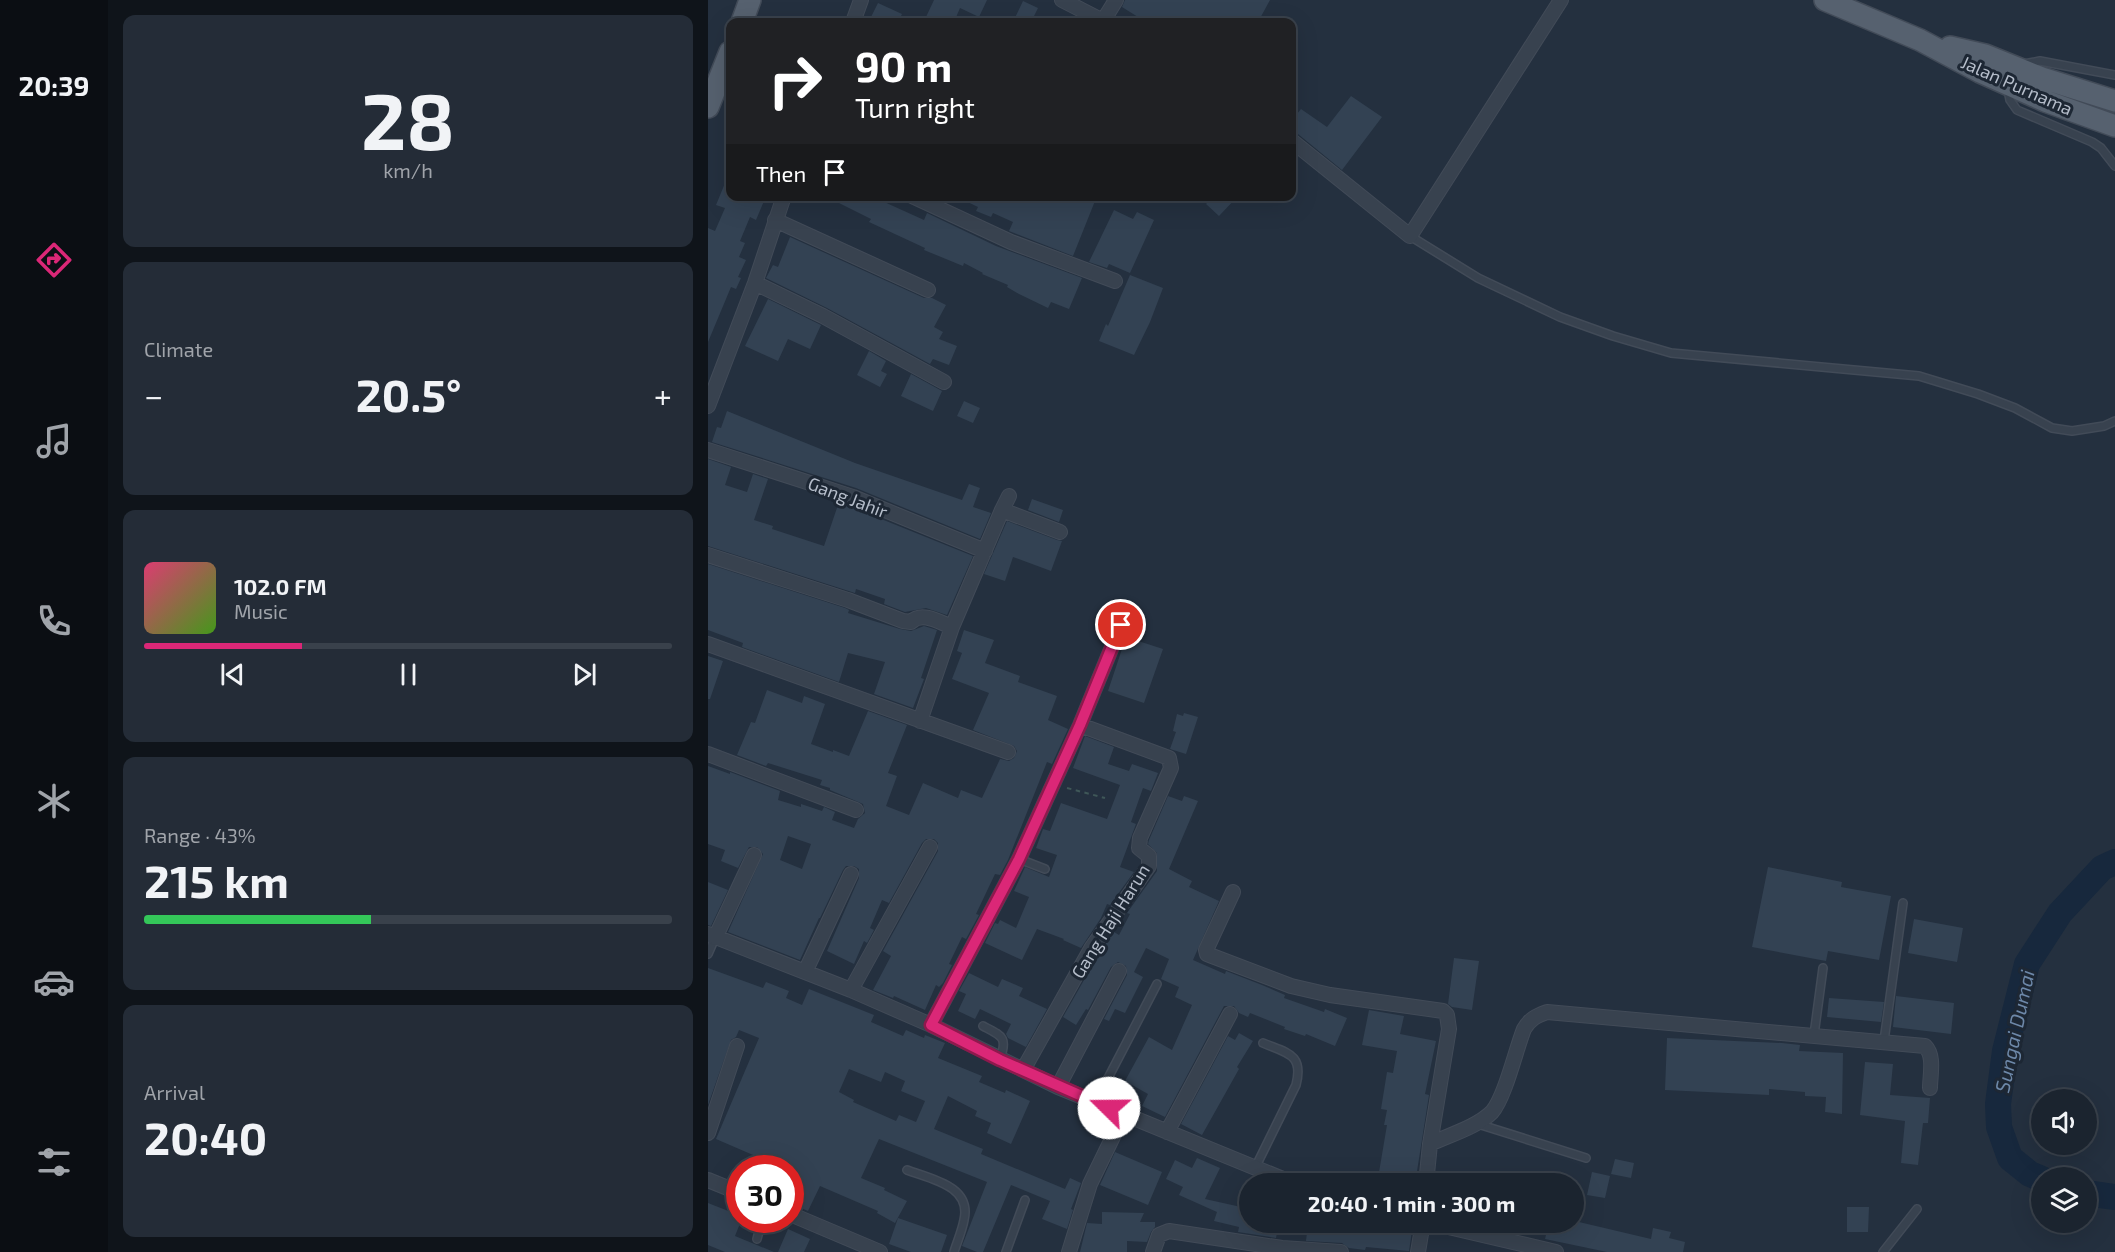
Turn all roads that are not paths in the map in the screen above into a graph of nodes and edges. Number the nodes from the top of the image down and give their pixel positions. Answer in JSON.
{"nodes":[{"id":1,"x":750,"y":0,"type":"edge"},
{"id":2,"x":861,"y":0,"type":"edge"},
{"id":3,"x":1062,"y":0,"type":"edge"},
{"id":4,"x":1116,"y":0,"type":"edge"},
{"id":5,"x":1561,"y":0,"type":"edge"},
{"id":6,"x":1825,"y":0,"type":"edge"},
{"id":7,"x":743,"y":18,"type":"edge"},
{"id":8,"x":854,"y":18,"type":"edge"},
{"id":9,"x":1096,"y":18,"type":"edge"},
{"id":10,"x":1106,"y":18,"type":"edge"},
{"id":11,"x":726,"y":59,"type":"edge"},
{"id":12,"x":2115,"y":75,"type":"edge"},
{"id":13,"x":2012,"y":76,"type":"junction"},
{"id":14,"x":712,"y":83,"type":"edge"},
{"id":15,"x":2115,"y":101,"type":"edge"},
{"id":16,"x":708,"y":107,"type":"edge"},
{"id":17,"x":2115,"y":126,"type":"edge"},
{"id":18,"x":1296,"y":147,"type":"edge"},
{"id":19,"x":2115,"y":166,"type":"edge"},
{"id":20,"x":782,"y":201,"type":"edge"},
{"id":21,"x":923,"y":201,"type":"edge"},
{"id":22,"x":776,"y":220,"type":"junction"},
{"id":23,"x":1410,"y":236,"type":"junction"},
{"id":24,"x":1115,"y":281,"type":"dead end"},
{"id":25,"x":755,"y":283,"type":"junction"},
{"id":26,"x":928,"y":290,"type":"dead end"},
{"id":27,"x":944,"y":382,"type":"dead end"},
{"id":28,"x":708,"y":406,"type":"edge"},
{"id":29,"x":2115,"y":421,"type":"edge"},
{"id":30,"x":708,"y":450,"type":"edge"},
{"id":31,"x":1009,"y":496,"type":"dead end"},
{"id":32,"x":1002,"y":510,"type":"junction"},
{"id":33,"x":1060,"y":532,"type":"dead end"},
{"id":34,"x":986,"y":551,"type":"junction"},
{"id":35,"x":708,"y":555,"type":"edge"},
{"id":36,"x":1121,"y":625,"type":"dead end"},
{"id":37,"x":952,"y":627,"type":"junction"},
{"id":38,"x":708,"y":644,"type":"edge"},
{"id":39,"x":921,"y":721,"type":"junction"},
{"id":40,"x":1080,"y":725,"type":"junction"},
{"id":41,"x":1008,"y":752,"type":"dead end"},
{"id":42,"x":708,"y":754,"type":"edge"},
{"id":43,"x":856,"y":810,"type":"dead end"},
{"id":44,"x":930,"y":846,"type":"dead end"},
{"id":45,"x":754,"y":855,"type":"dead end"},
{"id":46,"x":1019,"y":859,"type":"junction"},
{"id":47,"x":1045,"y":869,"type":"dead end"},
{"id":48,"x":851,"y":874,"type":"dead end"},
{"id":49,"x":1233,"y":892,"type":"dead end"},
{"id":50,"x":1903,"y":903,"type":"dead end"},
{"id":51,"x":712,"y":936,"type":"edge"},
{"id":52,"x":708,"y":954,"type":"edge"},
{"id":53,"x":1823,"y":968,"type":"dead end"},
{"id":54,"x":1119,"y":971,"type":"dead end"},
{"id":55,"x":805,"y":972,"type":"junction"},
{"id":56,"x":1157,"y":984,"type":"dead end"},
{"id":57,"x":851,"y":990,"type":"junction"},
{"id":58,"x":1230,"y":1014,"type":"dead end"},
{"id":59,"x":931,"y":1025,"type":"junction"},
{"id":60,"x":983,"y":1026,"type":"dead end"},
{"id":61,"x":1814,"y":1035,"type":"junction"},
{"id":62,"x":1884,"y":1041,"type":"junction"},
{"id":63,"x":1263,"y":1043,"type":"dead end"},
{"id":64,"x":737,"y":1046,"type":"dead end"},
{"id":65,"x":1000,"y":1060,"type":"junction"},
{"id":66,"x":1023,"y":1070,"type":"junction"},
{"id":67,"x":1058,"y":1087,"type":"junction"},
{"id":68,"x":1929,"y":1088,"type":"dead end"},
{"id":69,"x":1095,"y":1102,"type":"junction"},
{"id":70,"x":1124,"y":1114,"type":"junction"},
{"id":71,"x":1475,"y":1123,"type":"junction"},
{"id":72,"x":1167,"y":1132,"type":"junction"},
{"id":73,"x":708,"y":1133,"type":"edge"},
{"id":74,"x":1430,"y":1144,"type":"junction"},
{"id":75,"x":1586,"y":1158,"type":"dead end"},
{"id":76,"x":1254,"y":1168,"type":"junction"},
{"id":77,"x":907,"y":1170,"type":"dead end"},
{"id":78,"x":1267,"y":1173,"type":"edge"},
{"id":79,"x":1427,"y":1173,"type":"edge"},
{"id":80,"x":708,"y":1180,"type":"edge"},
{"id":81,"x":726,"y":1187,"type":"edge"},
{"id":82,"x":1025,"y":1200,"type":"dead end"},
{"id":83,"x":1917,"y":1209,"type":"dead end"},
{"id":84,"x":804,"y":1220,"type":"edge"},
{"id":85,"x":759,"y":1233,"type":"edge"},
{"id":86,"x":1422,"y":1233,"type":"edge"},
{"id":87,"x":1473,"y":1233,"type":"edge"},
{"id":88,"x":757,"y":1239,"type":"dead end"},
{"id":89,"x":880,"y":1252,"type":"edge"},
{"id":90,"x":954,"y":1252,"type":"edge"},
{"id":91,"x":1006,"y":1252,"type":"edge"},
{"id":92,"x":1069,"y":1252,"type":"edge"},
{"id":93,"x":1153,"y":1252,"type":"edge"},
{"id":94,"x":1341,"y":1252,"type":"edge"},
{"id":95,"x":1418,"y":1252,"type":"edge"},
{"id":96,"x":1556,"y":1252,"type":"edge"},
{"id":97,"x":1883,"y":1252,"type":"edge"}],
"edges":[{"from":1,"to":7,"type":"main road"},
{"from":2,"to":8,"type":"street"},
{"from":3,"to":9,"type":"street"},
{"from":4,"to":10,"type":"street"},
{"from":5,"to":23,"type":"street"},
{"from":6,"to":13,"type":"main road","name":"Jalan Purnama"},
{"from":11,"to":14,"type":"main road"},
{"from":12,"to":13,"type":"lane"},
{"from":13,"to":15,"type":"main road","name":"Jalan Purnama"},
{"from":13,"to":17,"type":"main road","name":"Jalan Purnama"},
{"from":13,"to":19,"type":"lane"},
{"from":14,"to":16,"type":"main road"},
{"from":18,"to":23,"type":"street"},
{"from":20,"to":22,"type":"street"},
{"from":21,"to":24,"type":"street"},
{"from":22,"to":25,"type":"street"},
{"from":22,"to":26,"type":"street"},
{"from":23,"to":29,"type":"lane"},
{"from":25,"to":27,"type":"street"},
{"from":25,"to":28,"type":"street"},
{"from":30,"to":34,"type":"street","name":"Gang Jahir"},
{"from":31,"to":32,"type":"street"},
{"from":32,"to":33,"type":"street"},
{"from":32,"to":34,"type":"street"},
{"from":34,"to":37,"type":"street"},
{"from":35,"to":37,"type":"street"},
{"from":36,"to":40,"type":"street"},
{"from":37,"to":39,"type":"street"},
{"from":38,"to":39,"type":"street"},
{"from":39,"to":41,"type":"street"},
{"from":40,"to":46,"type":"street"},
{"from":40,"to":66,"type":"street","name":"Gang Haji Harun"},
{"from":42,"to":43,"type":"street"},
{"from":44,"to":57,"type":"street"},
{"from":45,"to":51,"type":"street"},
{"from":46,"to":47,"type":"lane"},
{"from":46,"to":59,"type":"street"},
{"from":48,"to":55,"type":"street"},
{"from":49,"to":74,"type":"street"},
{"from":50,"to":62,"type":"lane"},
{"from":51,"to":52,"type":"lane"},
{"from":51,"to":55,"type":"street"},
{"from":53,"to":61,"type":"lane"},
{"from":54,"to":67,"type":"street"},
{"from":55,"to":57,"type":"street"},
{"from":56,"to":69,"type":"lane"},
{"from":57,"to":59,"type":"street"},
{"from":58,"to":72,"type":"street"},
{"from":59,"to":65,"type":"street"},
{"from":60,"to":65,"type":"lane"},
{"from":61,"to":62,"type":"street"},
{"from":61,"to":71,"type":"street"},
{"from":62,"to":68,"type":"street"},
{"from":63,"to":76,"type":"lane"},
{"from":64,"to":73,"type":"street"},
{"from":65,"to":66,"type":"street"},
{"from":66,"to":67,"type":"street"},
{"from":67,"to":69,"type":"street"},
{"from":69,"to":70,"type":"street"},
{"from":70,"to":72,"type":"street"},
{"from":70,"to":92,"type":"street"},
{"from":71,"to":74,"type":"street"},
{"from":71,"to":75,"type":"lane"},
{"from":72,"to":76,"type":"street"},
{"from":74,"to":79,"type":"street"},
{"from":76,"to":78,"type":"street"},
{"from":77,"to":90,"type":"lane"},
{"from":80,"to":81,"type":"street"},
{"from":82,"to":91,"type":"lane"},
{"from":83,"to":97,"type":"lane"},
{"from":84,"to":89,"type":"street"},
{"from":85,"to":88,"type":"lane"},
{"from":86,"to":95,"type":"street"},
{"from":87,"to":96,"type":"street"},
{"from":93,"to":94,"type":"street"}]}
